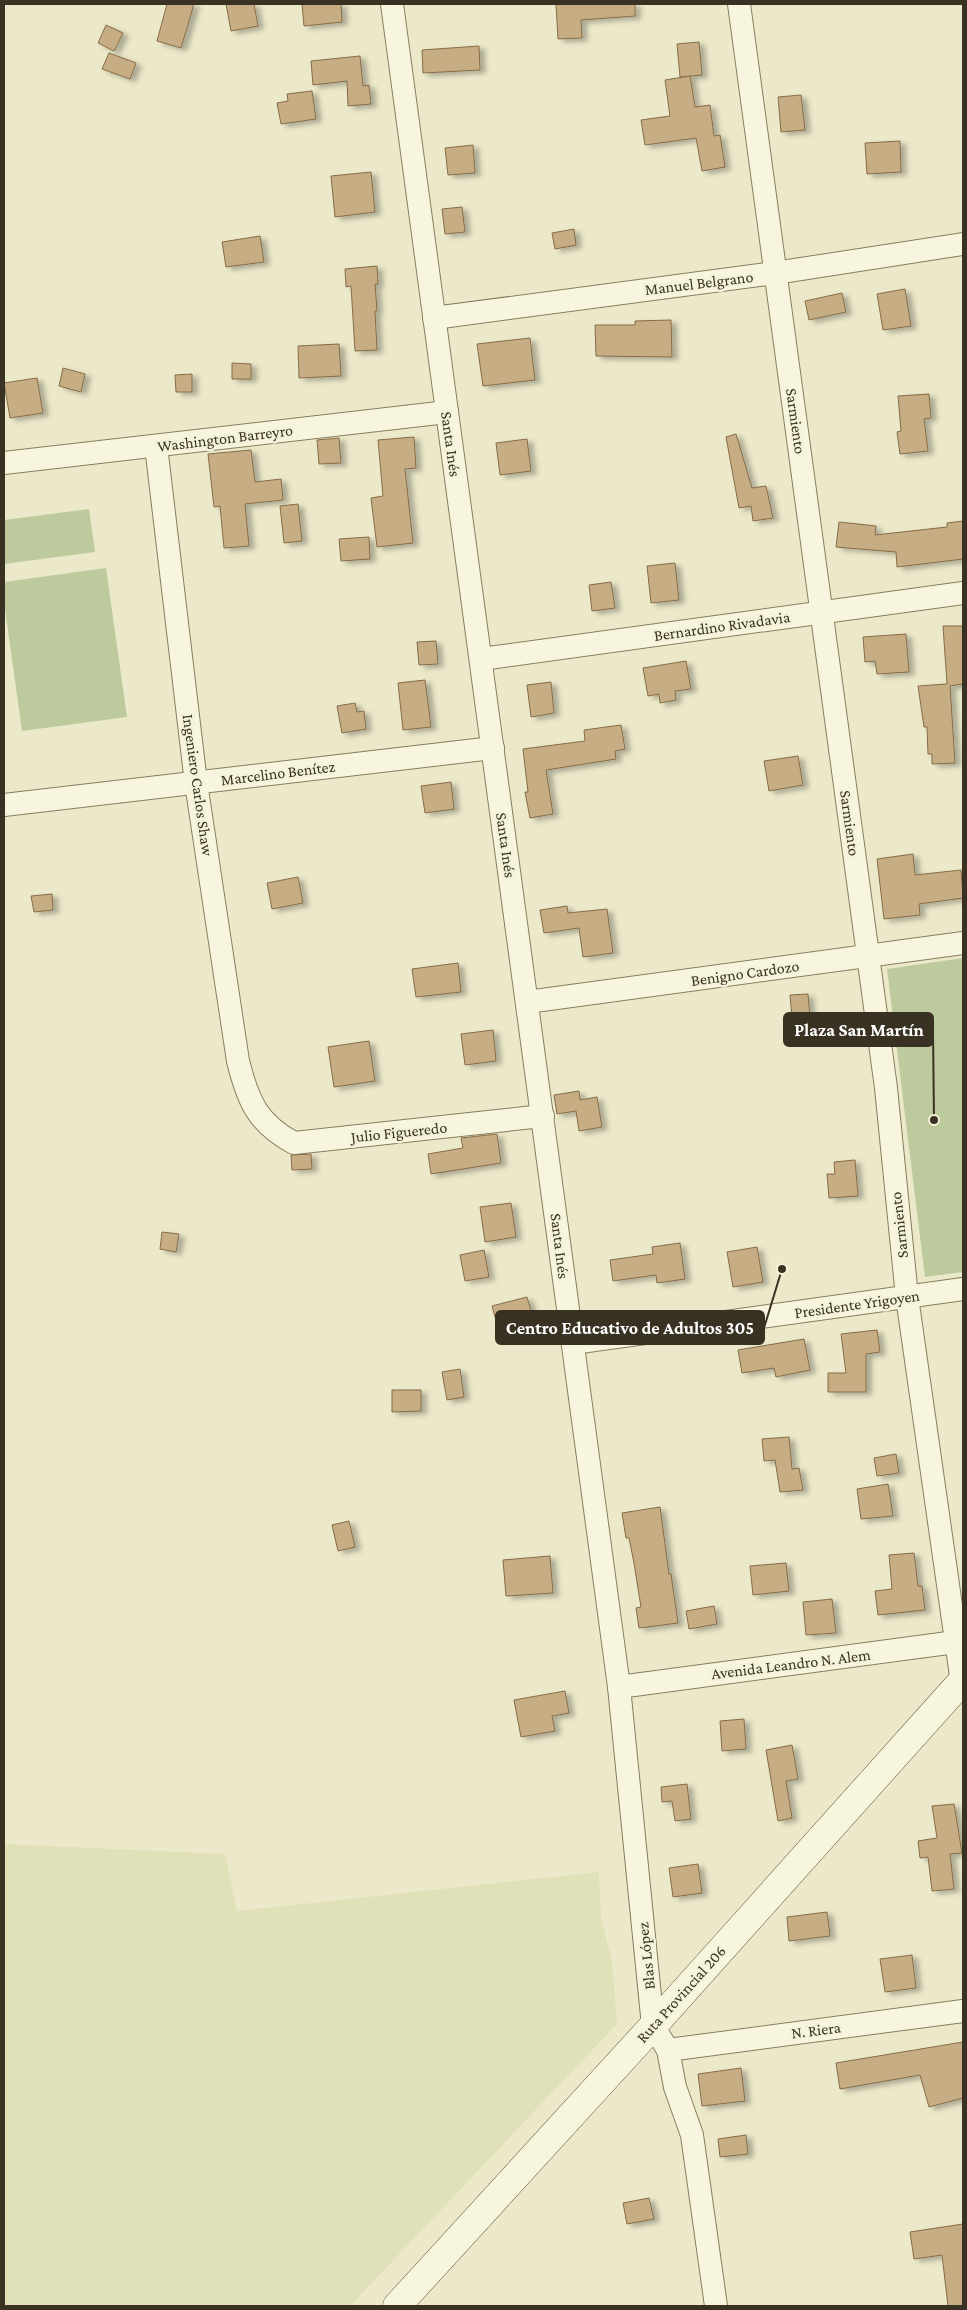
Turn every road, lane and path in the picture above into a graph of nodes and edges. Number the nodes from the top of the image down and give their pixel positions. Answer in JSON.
{"nodes":[{"id":1,"x":392,"y":4,"type":"edge"},
{"id":2,"x":739,"y":4,"type":"edge"},
{"id":3,"x":963,"y":244,"type":"edge"},
{"id":4,"x":776,"y":273,"type":"junction"},
{"id":5,"x":434,"y":318,"type":"junction"},
{"id":6,"x":447,"y":412,"type":"junction"},
{"id":7,"x":156,"y":446,"type":"junction"},
{"id":8,"x":4,"y":463,"type":"edge"},
{"id":9,"x":963,"y":593,"type":"edge"},
{"id":10,"x":821,"y":613,"type":"junction"},
{"id":11,"x":481,"y":659,"type":"junction"},
{"id":12,"x":492,"y":748,"type":"junction"},
{"id":13,"x":196,"y":783,"type":"junction"},
{"id":14,"x":4,"y":805,"type":"edge"},
{"id":15,"x":963,"y":943,"type":"edge"},
{"id":16,"x":868,"y":956,"type":"junction"},
{"id":17,"x":527,"y":1002,"type":"junction"},
{"id":18,"x":543,"y":1116,"type":"junction"},
{"id":19,"x":262,"y":1120,"type":"joint"},
{"id":20,"x":963,"y":1289,"type":"edge"},
{"id":21,"x":906,"y":1297,"type":"junction"},
{"id":22,"x":573,"y":1343,"type":"junction"},
{"id":23,"x":960,"y":1642,"type":"edge"},
{"id":24,"x":963,"y":1683,"type":"edge"},
{"id":25,"x":620,"y":1687,"type":"junction"},
{"id":26,"x":963,"y":2011,"type":"edge"},
{"id":27,"x":653,"y":2026,"type":"junction"},
{"id":28,"x":668,"y":2050,"type":"junction"},
{"id":29,"x":397,"y":2306,"type":"edge"},
{"id":30,"x":716,"y":2306,"type":"edge"}],
"edges":[{"from":1,"to":5,"type":"street","name":"Santa Inés"},
{"from":2,"to":4,"type":"street","name":"Sarmiento"},
{"from":3,"to":4,"type":"street","name":"Manuel Belgrano"},
{"from":4,"to":5,"type":"street","name":"Manuel Belgrano"},
{"from":4,"to":10,"type":"street","name":"Sarmiento"},
{"from":5,"to":6,"type":"street","name":"Santa Inés"},
{"from":6,"to":7,"type":"street","name":"Washington Barreyro"},
{"from":6,"to":11,"type":"street","name":"Santa Inés"},
{"from":7,"to":8,"type":"street","name":"Washington Barreyro"},
{"from":7,"to":13,"type":"street","name":"Ingeniero Carlos Shaw"},
{"from":9,"to":10,"type":"street","name":"Bernardino Rivadavia"},
{"from":10,"to":11,"type":"street","name":"Bernardino Rivadavia"},
{"from":10,"to":16,"type":"street","name":"Sarmiento"},
{"from":11,"to":12,"type":"street","name":"Santa Inés"},
{"from":12,"to":13,"type":"street","name":"Marcelino Benítez"},
{"from":12,"to":17,"type":"street","name":"Santa Inés"},
{"from":13,"to":14,"type":"street","name":"Marcelino Benítez"},
{"from":13,"to":19,"type":"street","name":"Ingeniero Carlos Shaw"},
{"from":15,"to":16,"type":"street","name":"Benigno Cardozo"},
{"from":16,"to":17,"type":"street","name":"Benigno Cardozo"},
{"from":16,"to":21,"type":"street","name":"Sarmiento"},
{"from":17,"to":18,"type":"street","name":"Santa Inés"},
{"from":18,"to":19,"type":"street","name":"Julio Figueredo"},
{"from":18,"to":22,"type":"street","name":"Santa Inés"},
{"from":20,"to":21,"type":"street","name":"Presidente Yrigoyen"},
{"from":21,"to":22,"type":"street","name":"Presidente Yrigoyen"},
{"from":21,"to":23,"type":"street","name":"Sarmiento"},
{"from":22,"to":25,"type":"street","name":"Santa Inés"},
{"from":23,"to":24,"type":"street","name":"Sarmiento"},
{"from":23,"to":25,"type":"street","name":"Avenida Leandro N. Alem"},
{"from":24,"to":27,"type":"main road","name":"Ruta Provincial 206"},
{"from":25,"to":27,"type":"street","name":"Blas López"},
{"from":26,"to":28,"type":"street","name":"N. Riera"},
{"from":27,"to":28,"type":"street","name":"Blas López"},
{"from":27,"to":29,"type":"main road","name":"Ruta Provincial 206"},
{"from":28,"to":30,"type":"street","name":"Blas López"}]}
